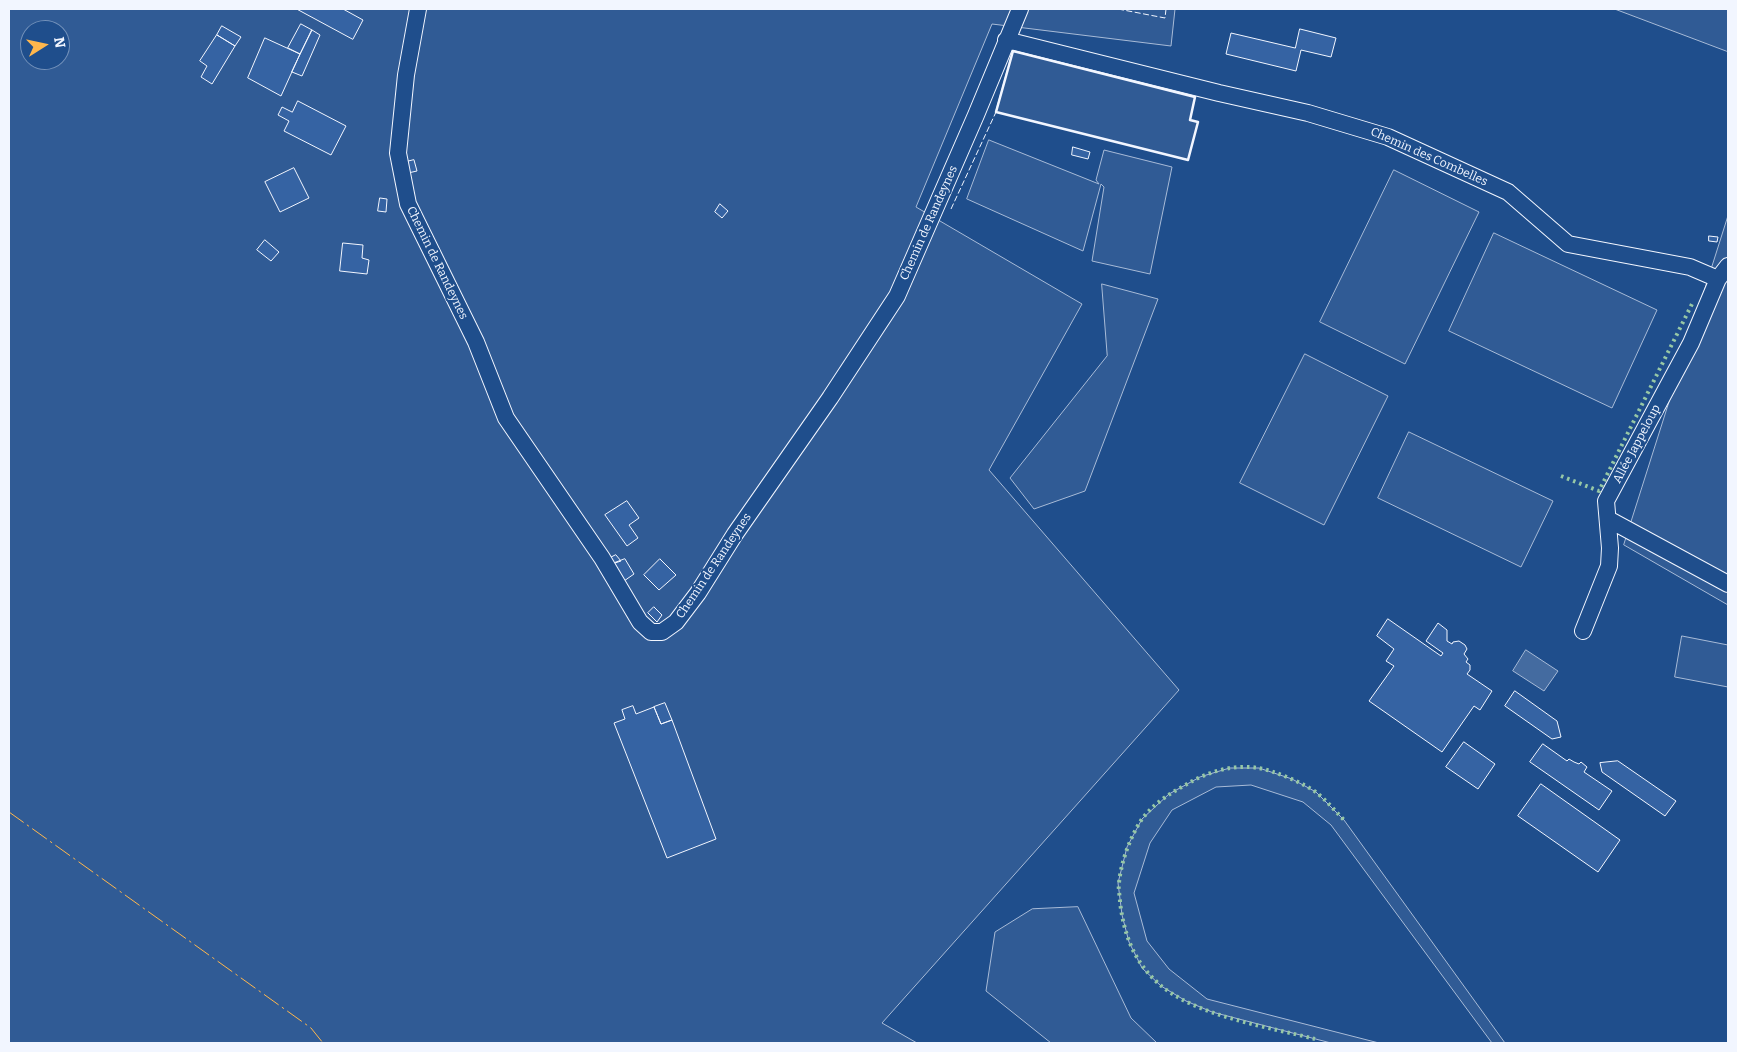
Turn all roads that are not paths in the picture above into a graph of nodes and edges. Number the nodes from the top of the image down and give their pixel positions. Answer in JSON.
{"nodes":[{"id":1,"x":418,"y":9,"type":"edge"},
{"id":2,"x":1020,"y":9,"type":"edge"},
{"id":3,"x":1006,"y":40,"type":"junction"},
{"id":4,"x":1723,"y":273,"type":"edge"},
{"id":5,"x":1608,"y":519,"type":"junction"},
{"id":6,"x":1728,"y":584,"type":"edge"},
{"id":7,"x":1583,"y":631,"type":"dead end"}],
"edges":[{"from":1,"to":3,"type":"street","name":"Chemin de Randeynes"},
{"from":2,"to":3,"type":"street","name":"Chemin de Randeynes"},
{"from":3,"to":4,"type":"street","name":"Chemin des Combelles"},
{"from":4,"to":5,"type":"street","name":"Allée Jappeloup"},
{"from":5,"to":6,"type":"street"},
{"from":5,"to":7,"type":"street","name":"Allée Jappeloup"}]}
